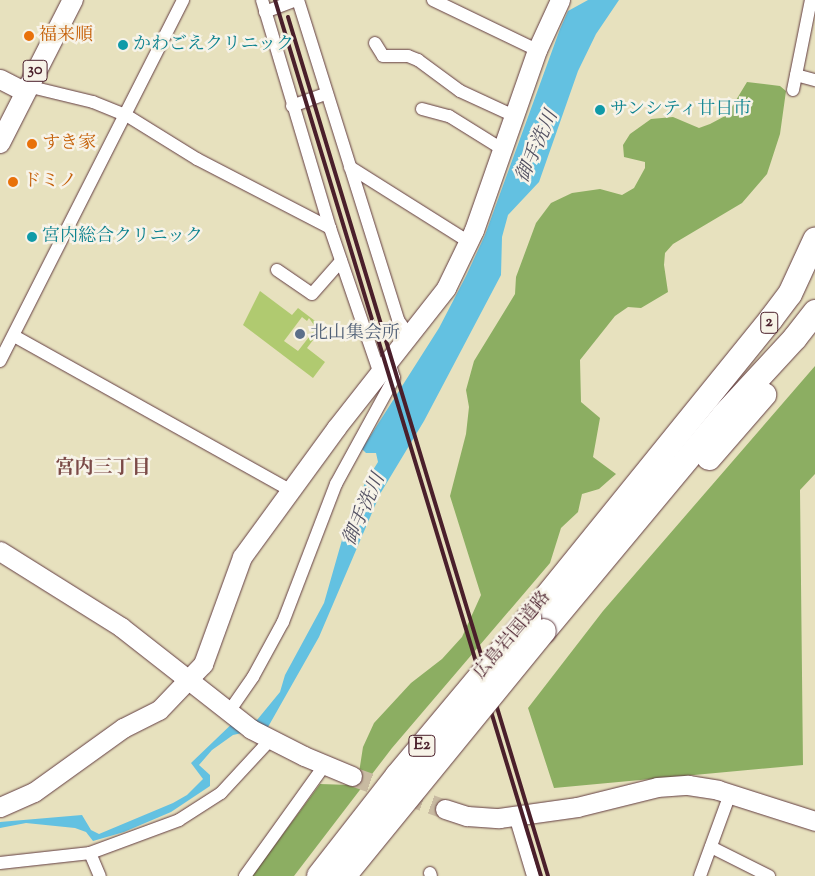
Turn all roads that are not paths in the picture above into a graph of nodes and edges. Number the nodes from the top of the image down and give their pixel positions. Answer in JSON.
{"nodes":[{"id":1,"x":73,"y":0,"type":"edge"},
{"id":2,"x":183,"y":0,"type":"edge"},
{"id":3,"x":297,"y":0,"type":"edge"},
{"id":4,"x":433,"y":0,"type":"edge"},
{"id":5,"x":560,"y":0,"type":"edge"},
{"id":6,"x":811,"y":0,"type":"edge"},
{"id":7,"x":263,"y":6,"type":"edge"},
{"id":8,"x":375,"y":43,"type":"dead end"},
{"id":9,"x":537,"y":50,"type":"junction"},
{"id":10,"x":796,"y":75,"type":"junction"},
{"id":11,"x":0,"y":78,"type":"edge"},
{"id":12,"x":815,"y":80,"type":"edge"},
{"id":13,"x":26,"y":89,"type":"junction"},
{"id":14,"x":793,"y":90,"type":"dead end"},
{"id":15,"x":327,"y":93,"type":"junction"},
{"id":16,"x":292,"y":106,"type":"junction"},
{"id":17,"x":422,"y":109,"type":"dead end"},
{"id":18,"x":126,"y":115,"type":"junction"},
{"id":19,"x":514,"y":116,"type":"junction"},
{"id":20,"x":0,"y":143,"type":"edge"},
{"id":21,"x":502,"y":149,"type":"junction"},
{"id":22,"x":350,"y":167,"type":"junction"},
{"id":23,"x":330,"y":228,"type":"junction"},
{"id":24,"x":815,"y":240,"type":"edge"},
{"id":25,"x":469,"y":242,"type":"junction"},
{"id":26,"x":341,"y":261,"type":"junction"},
{"id":27,"x":277,"y":270,"type":"dead end"},
{"id":28,"x":815,"y":312,"type":"edge"},
{"id":29,"x":815,"y":325,"type":"edge"},
{"id":30,"x":14,"y":336,"type":"junction"},
{"id":31,"x":409,"y":336,"type":"junction"},
{"id":32,"x":805,"y":338,"type":"edge"},
{"id":33,"x":0,"y":361,"type":"edge"},
{"id":34,"x":384,"y":368,"type":"junction"},
{"id":35,"x":707,"y":395,"type":"joint"},
{"id":36,"x":724,"y":415,"type":"joint"},
{"id":37,"x":290,"y":490,"type":"junction"},
{"id":38,"x":0,"y":551,"type":"edge"},
{"id":39,"x":604,"y":559,"type":"junction"},
{"id":40,"x":536,"y":624,"type":"junction"},
{"id":41,"x":189,"y":681,"type":"junction"},
{"id":42,"x":228,"y":713,"type":"junction"},
{"id":43,"x":267,"y":738,"type":"junction"},
{"id":44,"x":324,"y":766,"type":"junction"},
{"id":45,"x":352,"y":776,"type":"tunnel mouth"},
{"id":46,"x":730,"y":794,"type":"junction"},
{"id":47,"x":0,"y":807,"type":"edge"},
{"id":48,"x":445,"y":809,"type":"tunnel mouth"},
{"id":49,"x":515,"y":816,"type":"junction"},
{"id":50,"x":815,"y":821,"type":"edge"},
{"id":51,"x":710,"y":847,"type":"junction"},
{"id":52,"x":90,"y":853,"type":"junction"},
{"id":53,"x":0,"y":863,"type":"edge"},
{"id":54,"x":100,"y":876,"type":"edge"},
{"id":55,"x":245,"y":876,"type":"edge"},
{"id":56,"x":319,"y":876,"type":"edge"},
{"id":57,"x":344,"y":876,"type":"edge"},
{"id":58,"x":533,"y":876,"type":"edge"},
{"id":59,"x":700,"y":876,"type":"edge"},
{"id":60,"x":769,"y":876,"type":"edge"}],
"edges":[{"from":1,"to":13,"type":"main road","number":"30"},
{"from":2,"to":18,"type":"street"},
{"from":3,"to":7,"type":"street"},
{"from":3,"to":15,"type":"street"},
{"from":4,"to":9,"type":"street"},
{"from":5,"to":9,"type":"street"},
{"from":6,"to":10,"type":"street"},
{"from":7,"to":16,"type":"street"},
{"from":8,"to":19,"type":"street"},
{"from":9,"to":19,"type":"street"},
{"from":10,"to":12,"type":"street"},
{"from":10,"to":14,"type":"street"},
{"from":11,"to":13,"type":"street"},
{"from":13,"to":18,"type":"street"},
{"from":13,"to":20,"type":"main road","number":"30"},
{"from":15,"to":16,"type":"street"},
{"from":15,"to":22,"type":"street"},
{"from":16,"to":23,"type":"street"},
{"from":17,"to":21,"type":"street"},
{"from":18,"to":23,"type":"street"},
{"from":18,"to":30,"type":"street"},
{"from":19,"to":21,"type":"street"},
{"from":21,"to":25,"type":"street"},
{"from":22,"to":25,"type":"street"},
{"from":22,"to":31,"type":"street"},
{"from":23,"to":26,"type":"street"},
{"from":24,"to":35,"type":"highway","number":"2"},
{"from":25,"to":31,"type":"street"},
{"from":26,"to":27,"type":"street"},
{"from":26,"to":34,"type":"street"},
{"from":28,"to":32,"type":"highway","number":"2"},
{"from":29,"to":32,"type":"highway"},
{"from":30,"to":33,"type":"street"},
{"from":30,"to":37,"type":"street"},
{"from":31,"to":34,"type":"street"},
{"from":32,"to":36,"type":"highway","number":"2"},
{"from":32,"to":39,"type":"highway"},
{"from":34,"to":37,"type":"street"},
{"from":34,"to":42,"type":"street"},
{"from":35,"to":40,"type":"highway","name":"広島岩国道路","number":"E2"},
{"from":36,"to":39,"type":"highway","name":"広島岩国道路","number":"E2"},
{"from":37,"to":41,"type":"street"},
{"from":38,"to":41,"type":"street"},
{"from":39,"to":40,"type":"highway","name":"広島岩国道路","number":"E2"},
{"from":40,"to":56,"type":"highway","name":"広島岩国道路","number":"E2","bridge":true},
{"from":40,"to":57,"type":"highway","name":"広島岩国道路","number":"E2","bridge":true},
{"from":41,"to":42,"type":"street"},
{"from":41,"to":47,"type":"street"},
{"from":42,"to":43,"type":"street"},
{"from":43,"to":44,"type":"street"},
{"from":43,"to":52,"type":"street"},
{"from":44,"to":45,"type":"street"},
{"from":44,"to":55,"type":"street"},
{"from":46,"to":49,"type":"street"},
{"from":46,"to":50,"type":"street"},
{"from":46,"to":51,"type":"street"},
{"from":48,"to":49,"type":"street"},
{"from":49,"to":58,"type":"street"},
{"from":51,"to":59,"type":"street"},
{"from":51,"to":60,"type":"street"},
{"from":52,"to":53,"type":"street"},
{"from":52,"to":54,"type":"street"}]}
